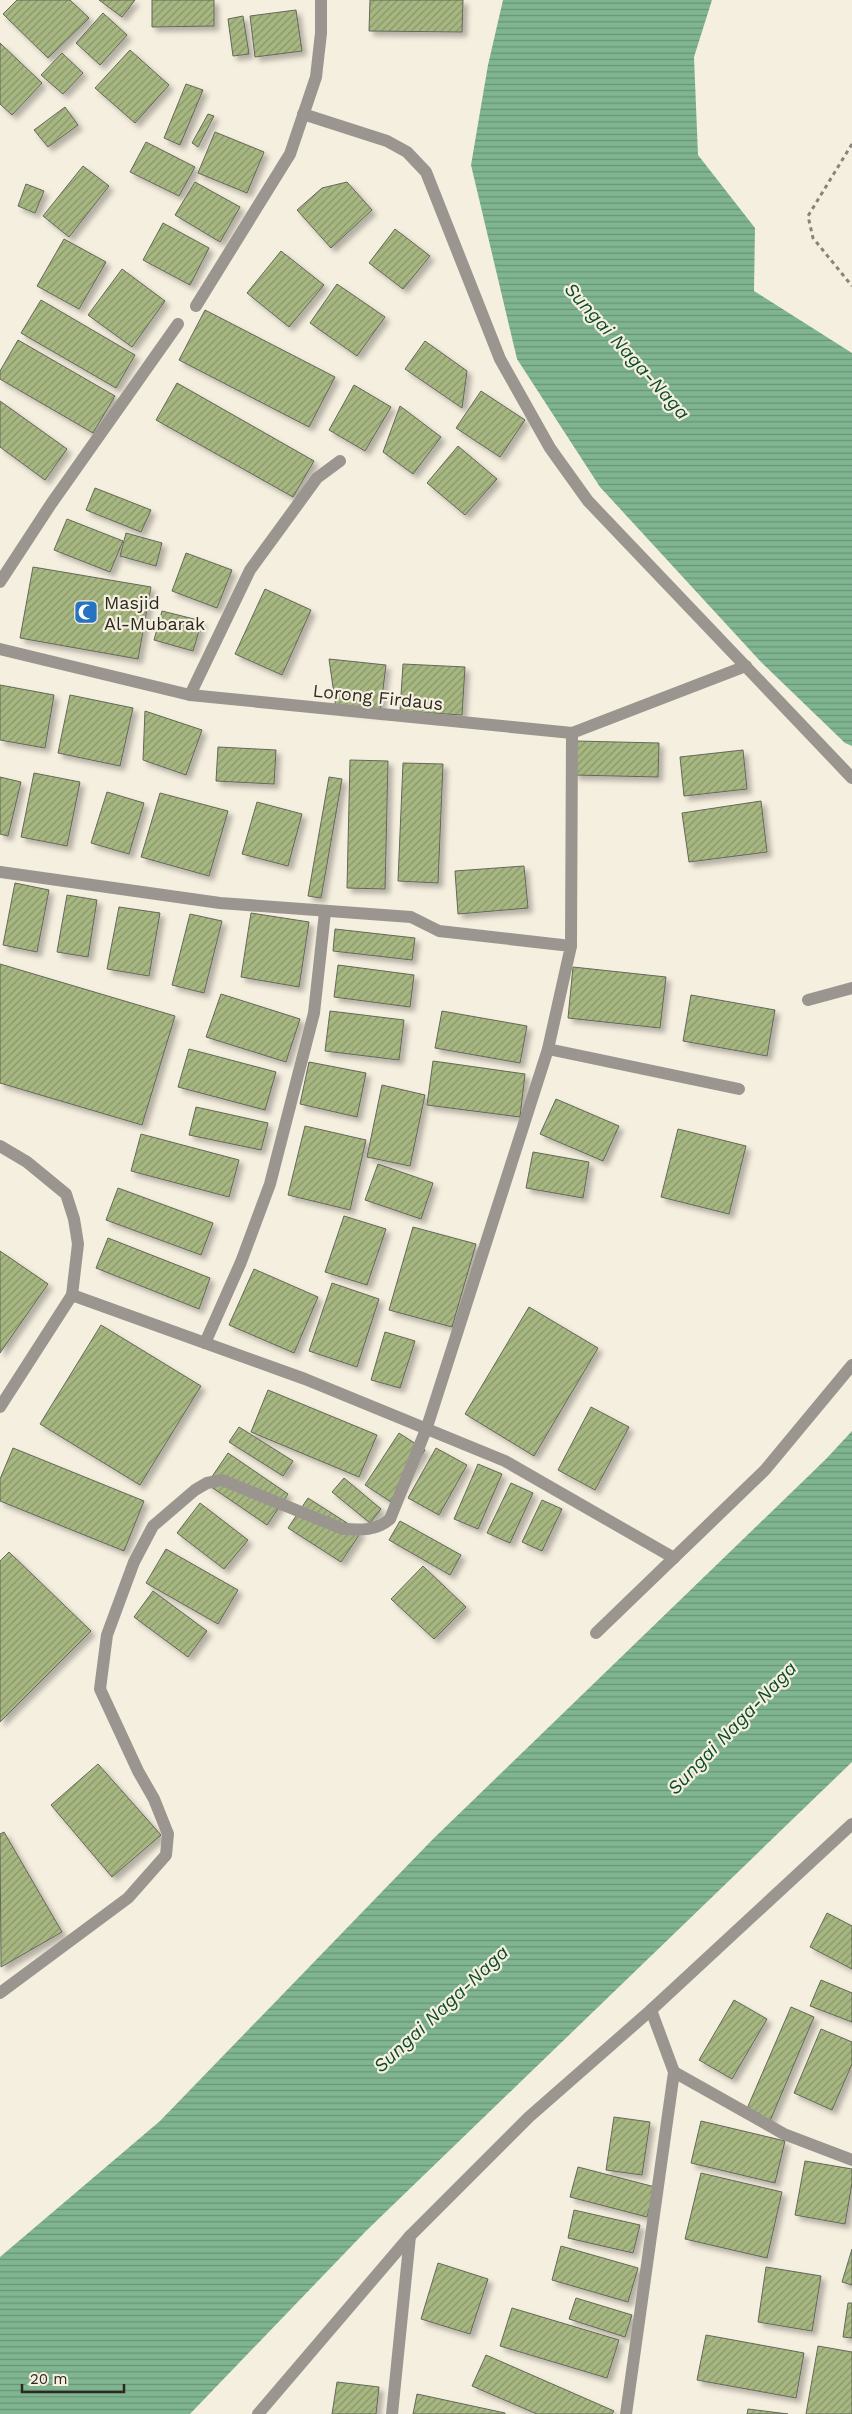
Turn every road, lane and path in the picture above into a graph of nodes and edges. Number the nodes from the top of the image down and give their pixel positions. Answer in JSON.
{"nodes":[{"id":1,"x":321,"y":0,"type":"edge"},
{"id":2,"x":303,"y":114,"type":"junction"},
{"id":3,"x":852,"y":144,"type":"edge"},
{"id":4,"x":852,"y":286,"type":"edge"},
{"id":5,"x":196,"y":306,"type":"dead end"},
{"id":6,"x":178,"y":324,"type":"dead end"},
{"id":7,"x":340,"y":461,"type":"dead end"},
{"id":8,"x":0,"y":582,"type":"edge"},
{"id":9,"x":0,"y":650,"type":"edge"},
{"id":10,"x":746,"y":666,"type":"junction"},
{"id":11,"x":190,"y":696,"type":"junction"},
{"id":12,"x":572,"y":733,"type":"junction"},
{"id":13,"x":852,"y":778,"type":"edge"},
{"id":14,"x":0,"y":872,"type":"edge"},
{"id":15,"x":325,"y":912,"type":"junction"},
{"id":16,"x":571,"y":946,"type":"junction"},
{"id":17,"x":852,"y":988,"type":"edge"},
{"id":18,"x":808,"y":1000,"type":"dead end"},
{"id":19,"x":548,"y":1049,"type":"junction"},
{"id":20,"x":739,"y":1090,"type":"dead end"},
{"id":21,"x":0,"y":1146,"type":"edge"},
{"id":22,"x":72,"y":1295,"type":"junction"},
{"id":23,"x":205,"y":1343,"type":"junction"},
{"id":24,"x":852,"y":1366,"type":"edge"},
{"id":25,"x":0,"y":1407,"type":"edge"},
{"id":26,"x":427,"y":1427,"type":"junction"},
{"id":27,"x":674,"y":1558,"type":"junction"},
{"id":28,"x":596,"y":1634,"type":"dead end"},
{"id":29,"x":852,"y":1824,"type":"edge"},
{"id":30,"x":0,"y":1993,"type":"edge"},
{"id":31,"x":651,"y":2010,"type":"junction"},
{"id":32,"x":674,"y":2072,"type":"junction"},
{"id":33,"x":852,"y":2160,"type":"edge"},
{"id":34,"x":410,"y":2236,"type":"junction"},
{"id":35,"x":258,"y":2414,"type":"edge"},
{"id":36,"x":392,"y":2414,"type":"edge"},
{"id":37,"x":626,"y":2414,"type":"edge"}],
"edges":[{"from":1,"to":2,"type":"street"},
{"from":2,"to":5,"type":"street"},
{"from":2,"to":10,"type":"street"},
{"from":3,"to":4,"type":"path"},
{"from":6,"to":8,"type":"street"},
{"from":7,"to":11,"type":"street"},
{"from":9,"to":11,"type":"street","name":"Lorong Firdaus"},
{"from":10,"to":12,"type":"street","name":"Lorong Firdaus"},
{"from":10,"to":13,"type":"street"},
{"from":11,"to":12,"type":"street","name":"Lorong Firdaus"},
{"from":12,"to":16,"type":"street"},
{"from":14,"to":15,"type":"street"},
{"from":15,"to":16,"type":"street"},
{"from":15,"to":23,"type":"street"},
{"from":16,"to":19,"type":"street"},
{"from":17,"to":18,"type":"street"},
{"from":19,"to":20,"type":"street"},
{"from":19,"to":26,"type":"street"},
{"from":21,"to":22,"type":"street"},
{"from":22,"to":23,"type":"street"},
{"from":22,"to":25,"type":"street"},
{"from":23,"to":26,"type":"street"},
{"from":24,"to":27,"type":"street"},
{"from":26,"to":27,"type":"street"},
{"from":26,"to":30,"type":"street"},
{"from":27,"to":28,"type":"street"},
{"from":29,"to":31,"type":"street"},
{"from":31,"to":32,"type":"street"},
{"from":31,"to":34,"type":"street"},
{"from":32,"to":33,"type":"street"},
{"from":32,"to":37,"type":"street"},
{"from":34,"to":35,"type":"street"},
{"from":34,"to":36,"type":"street"}]}
